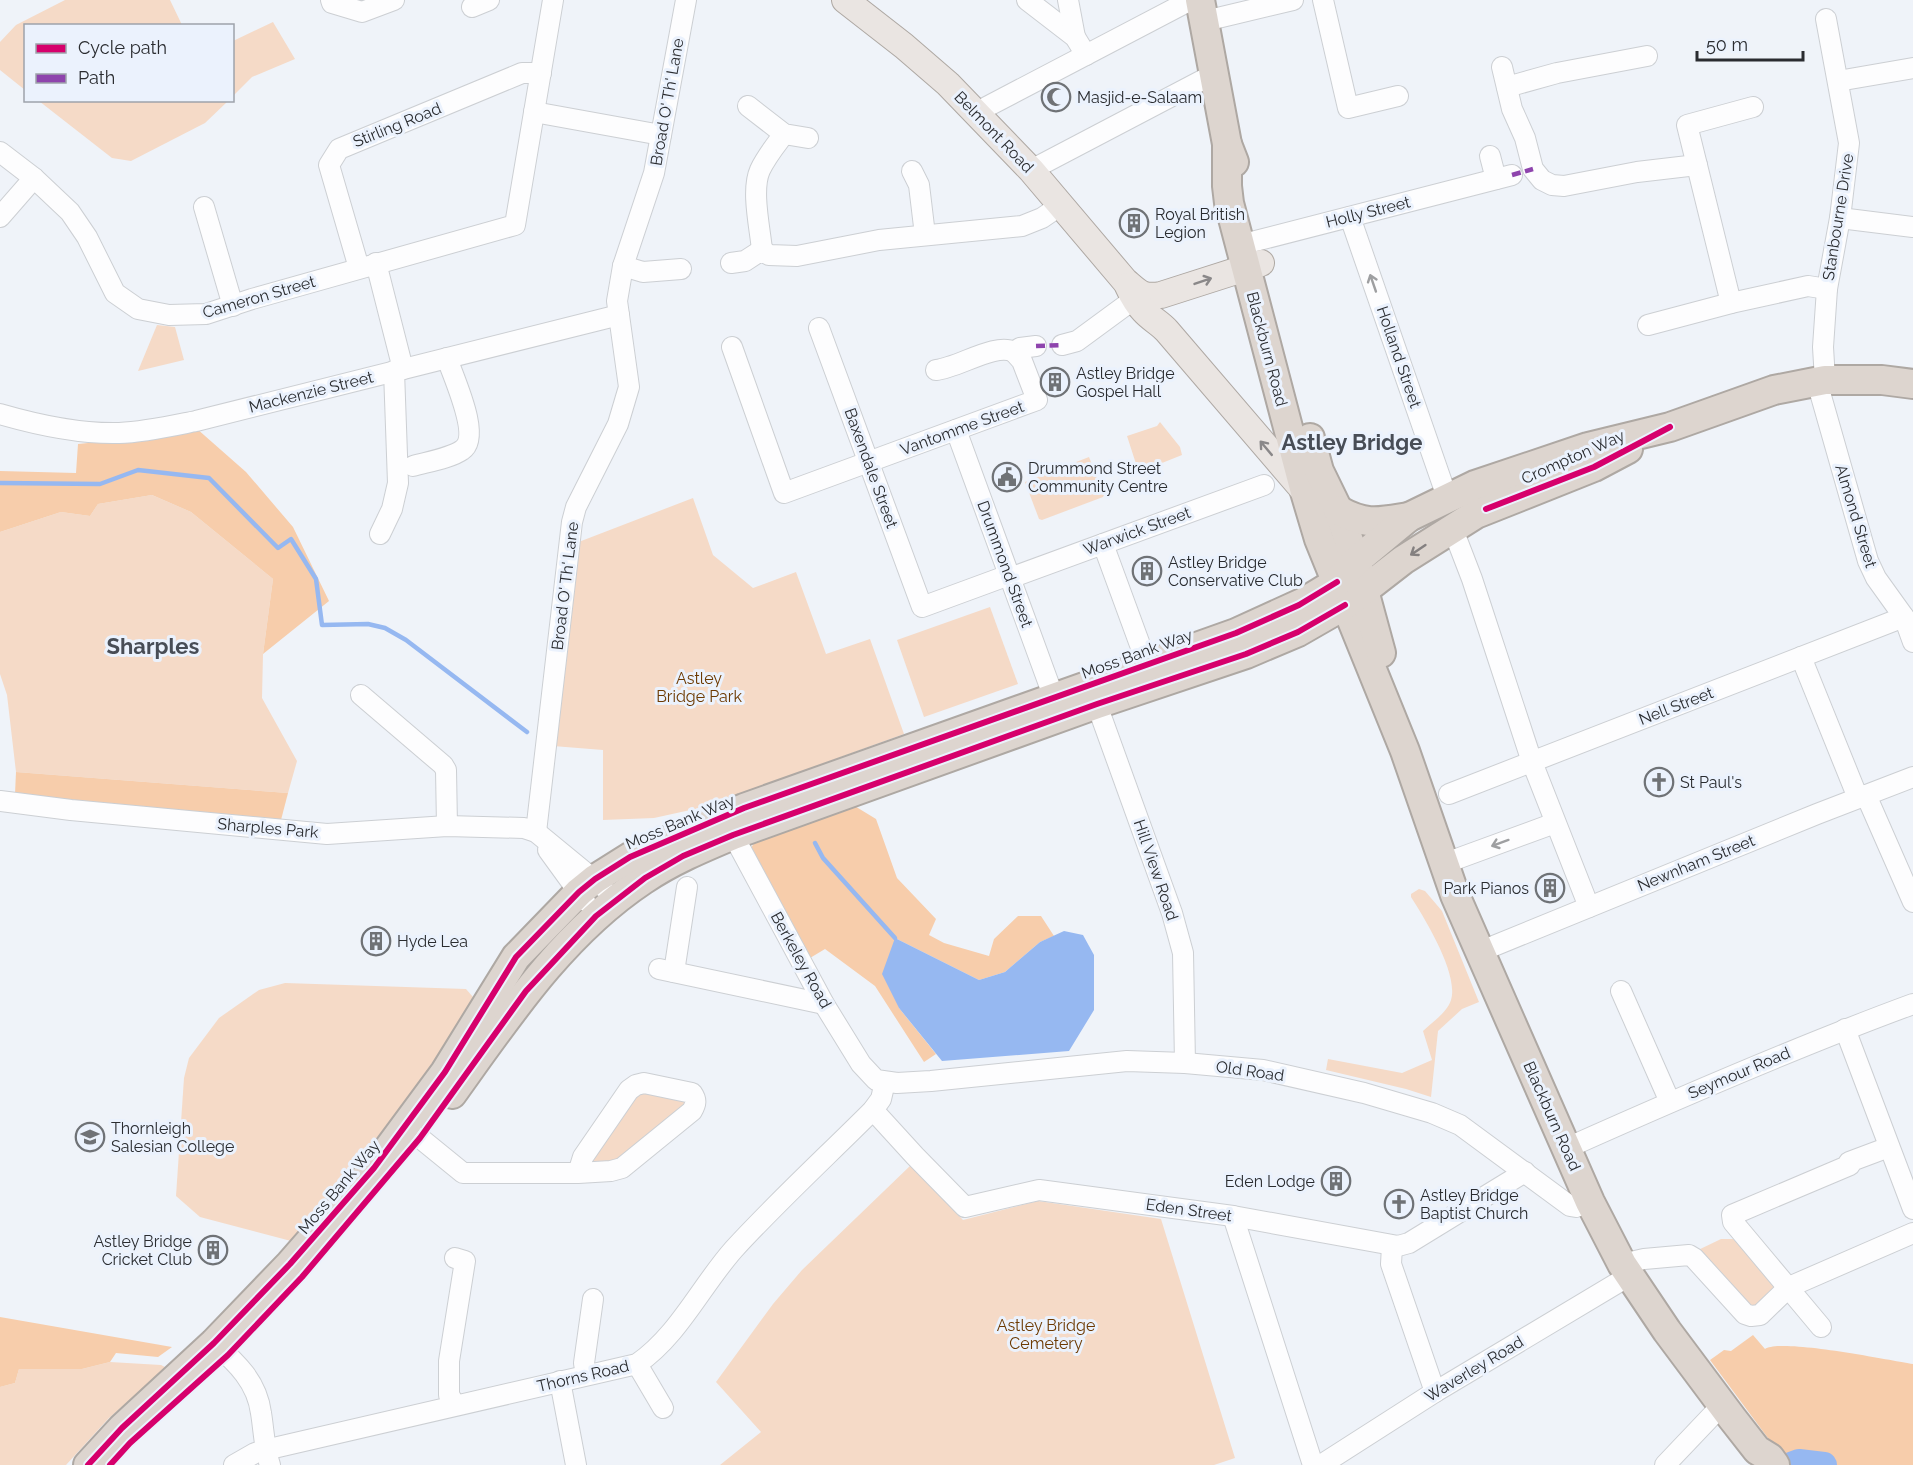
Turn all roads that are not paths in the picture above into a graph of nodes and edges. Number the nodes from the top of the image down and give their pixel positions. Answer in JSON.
{"nodes":[{"id":1,"x":331,"y":0,"type":"edge"},
{"id":2,"x":394,"y":0,"type":"edge"},
{"id":3,"x":553,"y":0,"type":"edge"},
{"id":4,"x":686,"y":0,"type":"edge"},
{"id":5,"x":845,"y":0,"type":"edge"},
{"id":6,"x":1027,"y":0,"type":"edge"},
{"id":7,"x":1068,"y":0,"type":"edge"},
{"id":8,"x":1293,"y":0,"type":"edge"},
{"id":9,"x":1323,"y":0,"type":"edge"},
{"id":10,"x":1199,"y":7,"type":"edge"},
{"id":11,"x":1826,"y":19,"type":"dead end"},
{"id":12,"x":1075,"y":38,"type":"junction"},
{"id":13,"x":1086,"y":55,"type":"junction"},
{"id":14,"x":1647,"y":56,"type":"dead end"},
{"id":15,"x":1502,"y":67,"type":"dead end"},
{"id":16,"x":1913,"y":68,"type":"edge"},
{"id":17,"x":541,"y":73,"type":"junction"},
{"id":18,"x":1214,"y":74,"type":"junction"},
{"id":19,"x":1838,"y":81,"type":"junction"},
{"id":20,"x":1507,"y":87,"type":"junction"},
{"id":21,"x":1398,"y":96,"type":"dead end"},
{"id":22,"x":748,"y":106,"type":"dead end"},
{"id":23,"x":534,"y":112,"type":"junction"},
{"id":24,"x":975,"y":113,"type":"junction"},
{"id":25,"x":1744,"y":115,"type":"dead end"},
{"id":26,"x":784,"y":134,"type":"junction"},
{"id":27,"x":661,"y":135,"type":"junction"},
{"id":28,"x":808,"y":138,"type":"dead end"},
{"id":29,"x":0,"y":152,"type":"edge"},
{"id":30,"x":1490,"y":156,"type":"dead end"},
{"id":31,"x":911,"y":165,"type":"dead end"},
{"id":32,"x":1696,"y":165,"type":"junction"},
{"id":33,"x":1031,"y":170,"type":"junction"},
{"id":34,"x":34,"y":178,"type":"junction"},
{"id":35,"x":1061,"y":205,"type":"junction"},
{"id":36,"x":204,"y":207,"type":"dead end"},
{"id":37,"x":0,"y":217,"type":"edge"},
{"id":38,"x":1350,"y":217,"type":"junction"},
{"id":39,"x":1840,"y":218,"type":"junction"},
{"id":40,"x":1913,"y":228,"type":"edge"},
{"id":41,"x":925,"y":235,"type":"junction"},
{"id":42,"x":762,"y":250,"type":"junction"},
{"id":43,"x":1250,"y":254,"type":"junction"},
{"id":44,"x":730,"y":263,"type":"dead end"},
{"id":45,"x":368,"y":266,"type":"junction"},
{"id":46,"x":623,"y":266,"type":"junction"},
{"id":47,"x":681,"y":269,"type":"dead end"},
{"id":48,"x":1827,"y":289,"type":"junction"},
{"id":49,"x":1140,"y":292,"type":"junction"},
{"id":50,"x":1731,"y":303,"type":"junction"},
{"id":51,"x":233,"y":306,"type":"junction"},
{"id":52,"x":619,"y":315,"type":"junction"},
{"id":53,"x":1647,"y":324,"type":"dead end"},
{"id":54,"x":819,"y":328,"type":"dead end"},
{"id":55,"x":1062,"y":345,"type":"dead end"},
{"id":56,"x":1036,"y":346,"type":"dead end"},
{"id":57,"x":732,"y":347,"type":"dead end"},
{"id":58,"x":1014,"y":352,"type":"junction"},
{"id":59,"x":447,"y":358,"type":"junction"},
{"id":60,"x":398,"y":370,"type":"junction"},
{"id":61,"x":936,"y":370,"type":"dead end"},
{"id":62,"x":1821,"y":381,"type":"junction"},
{"id":63,"x":1913,"y":384,"type":"edge"},
{"id":64,"x":0,"y":414,"type":"edge"},
{"id":65,"x":1670,"y":427,"type":"junction"},
{"id":66,"x":956,"y":430,"type":"junction"},
{"id":67,"x":868,"y":462,"type":"junction"},
{"id":68,"x":413,"y":466,"type":"dead end"},
{"id":69,"x":1312,"y":482,"type":"junction"},
{"id":70,"x":1264,"y":484,"type":"dead end"},
{"id":71,"x":1447,"y":497,"type":"junction"},
{"id":72,"x":1338,"y":510,"type":"junction"},
{"id":73,"x":1409,"y":517,"type":"junction"},
{"id":74,"x":1452,"y":527,"type":"junction"},
{"id":75,"x":378,"y":536,"type":"dead end"},
{"id":76,"x":1103,"y":544,"type":"junction"},
{"id":77,"x":1010,"y":577,"type":"junction"},
{"id":78,"x":1349,"y":583,"type":"junction"},
{"id":79,"x":922,"y":607,"type":"joint"},
{"id":80,"x":1904,"y":617,"type":"junction"},
{"id":81,"x":1298,"y":632,"type":"junction"},
{"id":82,"x":1913,"y":642,"type":"edge"},
{"id":83,"x":1801,"y":657,"type":"junction"},
{"id":84,"x":1370,"y":663,"type":"junction"},
{"id":85,"x":1147,"y":664,"type":"junction"},
{"id":86,"x":362,"y":695,"type":"dead end"},
{"id":87,"x":1094,"y":695,"type":"junction"},
{"id":88,"x":1054,"y":698,"type":"junction"},
{"id":89,"x":1405,"y":751,"type":"junction"},
{"id":90,"x":1532,"y":762,"type":"junction"},
{"id":91,"x":1913,"y":777,"type":"edge"},
{"id":92,"x":1449,"y":794,"type":"dead end"},
{"id":93,"x":1862,"y":797,"type":"junction"},
{"id":94,"x":0,"y":801,"type":"edge"},
{"id":95,"x":1555,"y":823,"type":"junction"},
{"id":96,"x":447,"y":826,"type":"junction"},
{"id":97,"x":536,"y":832,"type":"junction"},
{"id":98,"x":733,"y":835,"type":"junction"},
{"id":99,"x":1443,"y":864,"type":"junction"},
{"id":100,"x":587,"y":886,"type":"junction"},
{"id":101,"x":687,"y":887,"type":"dead end"},
{"id":102,"x":1913,"y":902,"type":"edge"},
{"id":103,"x":606,"y":907,"type":"junction"},
{"id":104,"x":1589,"y":907,"type":"junction"},
{"id":105,"x":1479,"y":952,"type":"junction"},
{"id":106,"x":1621,"y":991,"type":"dead end"},
{"id":107,"x":824,"y":1004,"type":"junction"},
{"id":108,"x":1913,"y":1004,"type":"edge"},
{"id":109,"x":1845,"y":1029,"type":"junction"},
{"id":110,"x":1185,"y":1063,"type":"junction"},
{"id":111,"x":881,"y":1081,"type":"junction"},
{"id":112,"x":1670,"y":1101,"type":"junction"},
{"id":113,"x":873,"y":1110,"type":"junction"},
{"id":114,"x":420,"y":1138,"type":"junction"},
{"id":115,"x":1889,"y":1147,"type":"junction"},
{"id":116,"x":1567,"y":1148,"type":"junction"},
{"id":117,"x":1525,"y":1172,"type":"junction"},
{"id":118,"x":578,"y":1173,"type":"junction"},
{"id":119,"x":1908,"y":1181,"type":"edge"},
{"id":120,"x":1590,"y":1202,"type":"junction"},
{"id":121,"x":1913,"y":1209,"type":"edge"},
{"id":122,"x":1233,"y":1216,"type":"junction"},
{"id":123,"x":1913,"y":1233,"type":"edge"},
{"id":124,"x":1392,"y":1246,"type":"junction"},
{"id":125,"x":455,"y":1258,"type":"dead end"},
{"id":126,"x":1626,"y":1270,"type":"junction"},
{"id":127,"x":1789,"y":1287,"type":"junction"},
{"id":128,"x":593,"y":1299,"type":"dead end"},
{"id":129,"x":1821,"y":1327,"type":"dead end"},
{"id":130,"x":221,"y":1349,"type":"junction"},
{"id":131,"x":637,"y":1364,"type":"junction"},
{"id":132,"x":586,"y":1375,"type":"junction"},
{"id":133,"x":560,"y":1381,"type":"junction"},
{"id":134,"x":1435,"y":1392,"type":"junction"},
{"id":135,"x":455,"y":1405,"type":"junction"},
{"id":136,"x":1722,"y":1405,"type":"junction"},
{"id":137,"x":663,"y":1408,"type":"dead end"},
{"id":138,"x":267,"y":1458,"type":"edge"},
{"id":139,"x":1764,"y":1460,"type":"edge"},
{"id":140,"x":88,"y":1465,"type":"edge"},
{"id":141,"x":110,"y":1465,"type":"edge"},
{"id":142,"x":234,"y":1465,"type":"edge"},
{"id":143,"x":576,"y":1465,"type":"edge"},
{"id":144,"x":1313,"y":1465,"type":"edge"},
{"id":145,"x":1320,"y":1465,"type":"edge"},
{"id":146,"x":1665,"y":1465,"type":"edge"}],
"edges":[{"from":1,"to":2,"type":"street"},
{"from":3,"to":17,"type":"street"},
{"from":4,"to":27,"type":"street","name":"Broad O' Th' Lane"},
{"from":5,"to":24,"type":"main road","name":"Belmont Road"},
{"from":6,"to":12,"type":"street"},
{"from":7,"to":12,"type":"street"},
{"from":8,"to":10,"type":"street"},
{"from":9,"to":21,"type":"street"},
{"from":10,"to":13,"type":"street"},
{"from":10,"to":18,"type":"highway","name":"Blackburn Road"},
{"from":11,"to":19,"type":"street","name":"Stanbourne Drive"},
{"from":12,"to":13,"type":"street"},
{"from":13,"to":24,"type":"street"},
{"from":14,"to":20,"type":"street"},
{"from":15,"to":20,"type":"street"},
{"from":16,"to":19,"type":"street"},
{"from":17,"to":23,"type":"street"},
{"from":17,"to":45,"type":"street","name":"Stirling Road"},
{"from":18,"to":33,"type":"street"},
{"from":18,"to":43,"type":"highway","name":"Blackburn Road"},
{"from":19,"to":39,"type":"street","name":"Stanbourne Drive"},
{"from":20,"to":32,"type":"street"},
{"from":22,"to":26,"type":"street"},
{"from":23,"to":27,"type":"street"},
{"from":23,"to":45,"type":"street","name":"Cameron Street"},
{"from":24,"to":33,"type":"main road","name":"Belmont Road"},
{"from":25,"to":32,"type":"street"},
{"from":26,"to":28,"type":"street"},
{"from":26,"to":42,"type":"street"},
{"from":27,"to":46,"type":"street","name":"Broad O' Th' Lane"},
{"from":29,"to":34,"type":"street","name":"Cameron Street"},
{"from":30,"to":38,"type":"street","name":"Holly Street"},
{"from":31,"to":41,"type":"street"},
{"from":32,"to":50,"type":"street"},
{"from":33,"to":35,"type":"main road","name":"Belmont Road"},
{"from":34,"to":37,"type":"street"},
{"from":34,"to":51,"type":"street","name":"Cameron Street"},
{"from":35,"to":41,"type":"street"},
{"from":35,"to":49,"type":"main road","name":"Belmont Road"},
{"from":36,"to":51,"type":"street"},
{"from":38,"to":43,"type":"street","name":"Holly Street"},
{"from":71,"to":38,"type":"street","name":"Holland Street","one_way":true},
{"from":39,"to":40,"type":"street"},
{"from":39,"to":48,"type":"street","name":"Stanbourne Drive"},
{"from":41,"to":42,"type":"street"},
{"from":42,"to":44,"type":"street"},
{"from":49,"to":43,"type":"main road","one_way":true},
{"from":43,"to":69,"type":"highway","name":"Blackburn Road"},
{"from":45,"to":51,"type":"street","name":"Cameron Street"},
{"from":45,"to":60,"type":"street","name":"Stirling Road"},
{"from":46,"to":47,"type":"street"},
{"from":46,"to":52,"type":"street","name":"Broad O' Th' Lane"},
{"from":48,"to":50,"type":"street"},
{"from":48,"to":62,"type":"street","name":"Stanbourne Drive"},
{"from":49,"to":55,"type":"street"},
{"from":69,"to":49,"type":"main road","one_way":true},
{"from":50,"to":53,"type":"street"},
{"from":52,"to":59,"type":"street","name":"Mackenzie Street"},
{"from":52,"to":97,"type":"street","name":"Broad O' Th' Lane"},
{"from":54,"to":67,"type":"street","name":"Baxendale Street"},
{"from":56,"to":58,"type":"street"},
{"from":57,"to":67,"type":"street","name":"Vantomme Street"},
{"from":58,"to":61,"type":"street"},
{"from":58,"to":66,"type":"street","name":"Vantomme Street"},
{"from":59,"to":60,"type":"street","name":"Mackenzie Street"},
{"from":59,"to":68,"type":"street"},
{"from":60,"to":64,"type":"street","name":"Mackenzie Street"},
{"from":60,"to":75,"type":"street","name":"Stirling Road"},
{"from":62,"to":63,"type":"highway","name":"Crompton Way"},
{"from":62,"to":65,"type":"highway","name":"Crompton Way"},
{"from":62,"to":80,"type":"street","name":"Almond Street"},
{"from":65,"to":71,"type":"highway","name":"Crompton Way"},
{"from":65,"to":74,"type":"highway","name":"Crompton Way"},
{"from":66,"to":67,"type":"street","name":"Vantomme Street"},
{"from":66,"to":77,"type":"street","name":"Drummond Street"},
{"from":67,"to":79,"type":"street","name":"Baxendale Street"},
{"from":69,"to":72,"type":"highway","name":"Blackburn Road"},
{"from":69,"to":78,"type":"highway","name":"Blackburn Road"},
{"from":70,"to":76,"type":"street","name":"Warwick Street"},
{"from":71,"to":73,"type":"highway","name":"Crompton Way"},
{"from":72,"to":73,"type":"highway"},
{"from":72,"to":78,"type":"highway","name":"Blackburn Road"},
{"from":73,"to":78,"type":"highway","name":"Crompton Way"},
{"from":74,"to":78,"type":"highway","name":"Crompton Way","one_way":true},
{"from":74,"to":90,"type":"street"},
{"from":76,"to":77,"type":"street","name":"Warwick Street"},
{"from":76,"to":85,"type":"street"},
{"from":77,"to":79,"type":"street","name":"Warwick Street"},
{"from":77,"to":88,"type":"street","name":"Drummond Street"},
{"from":78,"to":81,"type":"highway","name":"Moss Bank Way"},
{"from":78,"to":84,"type":"highway","name":"Blackburn Road"},
{"from":78,"to":85,"type":"highway","name":"Moss Bank Way"},
{"from":78,"to":89,"type":"highway","name":"Blackburn Road"},
{"from":80,"to":82,"type":"street","name":"Almond Street"},
{"from":80,"to":83,"type":"street","name":"Nell Street"},
{"from":81,"to":84,"type":"highway"},
{"from":81,"to":87,"type":"highway","name":"Moss Bank Way"},
{"from":83,"to":90,"type":"street","name":"Nell Street"},
{"from":83,"to":93,"type":"street"},
{"from":84,"to":89,"type":"highway","name":"Blackburn Road"},
{"from":85,"to":87,"type":"highway","name":"Moss Bank Way"},
{"from":86,"to":96,"type":"street"},
{"from":87,"to":88,"type":"highway","name":"Moss Bank Way"},
{"from":87,"to":98,"type":"highway","name":"Moss Bank Way"},
{"from":87,"to":110,"type":"street","name":"Hill View Road"},
{"from":88,"to":100,"type":"highway","name":"Moss Bank Way"},
{"from":89,"to":99,"type":"highway","name":"Blackburn Road"},
{"from":90,"to":92,"type":"street","name":"Nell Street"},
{"from":90,"to":95,"type":"street"},
{"from":91,"to":93,"type":"street","name":"Newnham Street"},
{"from":93,"to":102,"type":"street"},
{"from":93,"to":104,"type":"street","name":"Newnham Street"},
{"from":94,"to":96,"type":"street","name":"Sharples Park"},
{"from":95,"to":99,"type":"street","one_way":true},
{"from":95,"to":104,"type":"street"},
{"from":96,"to":97,"type":"street","name":"Sharples Park"},
{"from":97,"to":100,"type":"street"},
{"from":98,"to":103,"type":"highway","name":"Moss Bank Way"},
{"from":98,"to":107,"type":"street","name":"Berkeley Road"},
{"from":99,"to":105,"type":"highway","name":"Blackburn Road"},
{"from":100,"to":103,"type":"street"},
{"from":100,"to":130,"type":"highway","name":"Moss Bank Way"},
{"from":101,"to":107,"type":"street"},
{"from":103,"to":114,"type":"highway","name":"Moss Bank Way"},
{"from":104,"to":105,"type":"street","name":"Newnham Street"},
{"from":105,"to":116,"type":"highway","name":"Blackburn Road"},
{"from":106,"to":112,"type":"street"},
{"from":107,"to":111,"type":"street","name":"Berkeley Road"},
{"from":108,"to":109,"type":"street","name":"Seymour Road"},
{"from":109,"to":112,"type":"street","name":"Seymour Road"},
{"from":109,"to":115,"type":"street"},
{"from":110,"to":111,"type":"street","name":"Old Road"},
{"from":110,"to":117,"type":"street","name":"Old Road"},
{"from":111,"to":113,"type":"street","name":"Thorns Road"},
{"from":112,"to":116,"type":"street","name":"Seymour Road"},
{"from":113,"to":122,"type":"street","name":"Eden Street"},
{"from":113,"to":131,"type":"street","name":"Thorns Road"},
{"from":114,"to":118,"type":"street"},
{"from":114,"to":130,"type":"highway","name":"Moss Bank Way"},
{"from":115,"to":119,"type":"street"},
{"from":115,"to":127,"type":"street"},
{"from":116,"to":120,"type":"highway","name":"Blackburn Road"},
{"from":117,"to":120,"type":"street","name":"Old Road"},
{"from":117,"to":124,"type":"street","name":"Eden Street"},
{"from":118,"to":118,"type":"street"},
{"from":119,"to":121,"type":"street"},
{"from":120,"to":126,"type":"highway","name":"Blackburn Road"},
{"from":122,"to":124,"type":"street","name":"Eden Street"},
{"from":122,"to":144,"type":"street"},
{"from":123,"to":127,"type":"street"},
{"from":124,"to":134,"type":"street"},
{"from":125,"to":135,"type":"street"},
{"from":126,"to":127,"type":"street","name":"Waverley Road"},
{"from":126,"to":134,"type":"street","name":"Waverley Road"},
{"from":126,"to":136,"type":"highway","name":"Blackburn Road"},
{"from":127,"to":129,"type":"street"},
{"from":128,"to":132,"type":"street"},
{"from":130,"to":138,"type":"street"},
{"from":130,"to":140,"type":"highway","name":"Moss Bank Way"},
{"from":130,"to":141,"type":"highway","name":"Moss Bank Way"},
{"from":131,"to":132,"type":"street","name":"Thorns Road"},
{"from":131,"to":137,"type":"street"},
{"from":132,"to":133,"type":"street","name":"Thorns Road"},
{"from":133,"to":135,"type":"street","name":"Thorns Road"},
{"from":133,"to":143,"type":"street"},
{"from":134,"to":145,"type":"street","name":"Waverley Road"},
{"from":135,"to":138,"type":"street","name":"Thorns Road"},
{"from":136,"to":139,"type":"highway","name":"Blackburn Road"},
{"from":136,"to":146,"type":"street"},
{"from":138,"to":142,"type":"street","name":"Thorns Road"}]}
